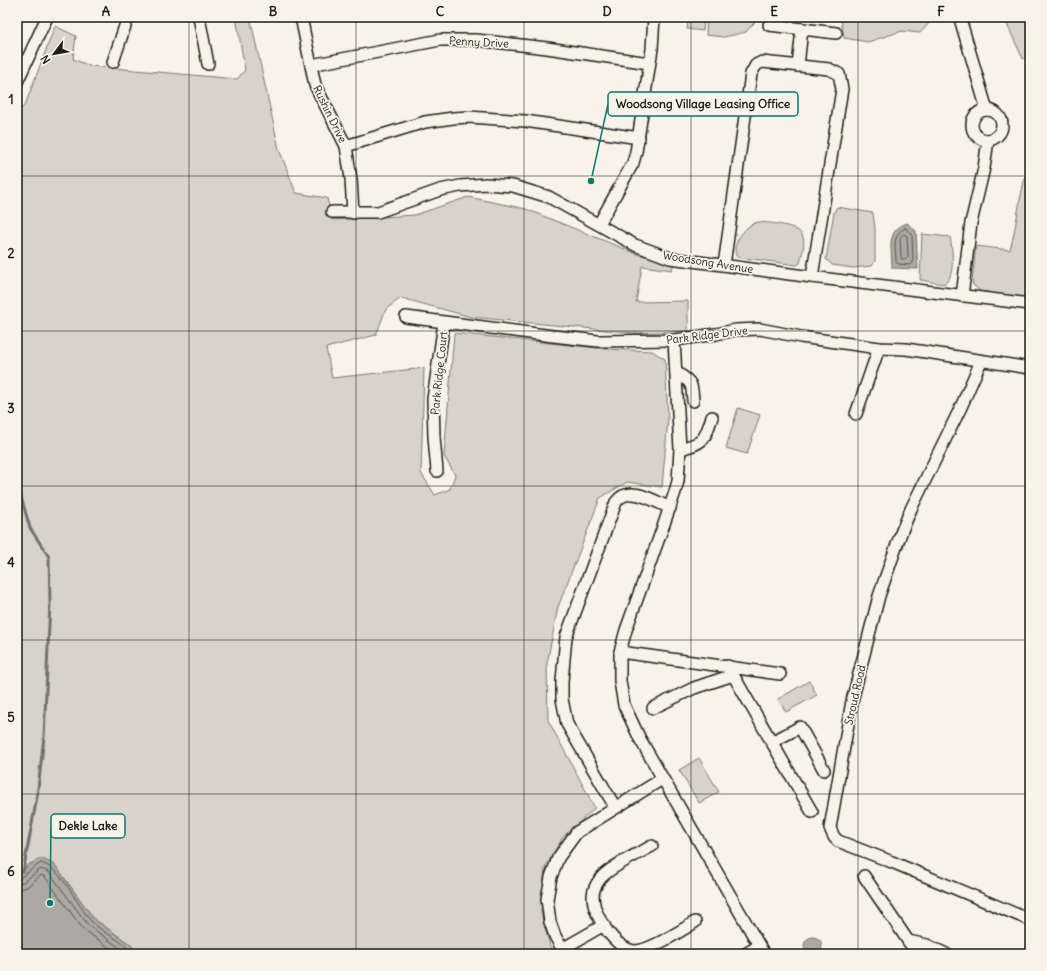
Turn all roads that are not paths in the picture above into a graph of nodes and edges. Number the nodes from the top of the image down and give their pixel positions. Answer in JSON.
{"nodes":[{"id":1,"x":47,"y":17,"type":"edge"},
{"id":2,"x":128,"y":17,"type":"edge"},
{"id":3,"x":198,"y":17,"type":"edge"},
{"id":4,"x":301,"y":17,"type":"edge"},
{"id":5,"x":654,"y":18,"type":"edge"},
{"id":6,"x":961,"y":22,"type":"dead end"},
{"id":7,"x":769,"y":25,"type":"dead end"},
{"id":8,"x":802,"y":29,"type":"junction"},
{"id":9,"x":836,"y":33,"type":"dead end"},
{"id":10,"x":113,"y":62,"type":"dead end"},
{"id":11,"x":649,"y":63,"type":"junction"},
{"id":12,"x":208,"y":64,"type":"dead end"},
{"id":13,"x":311,"y":65,"type":"junction"},
{"id":14,"x":798,"y":66,"type":"junction"},
{"id":15,"x":17,"y":82,"type":"edge"},
{"id":16,"x":988,"y":110,"type":"junction"},
{"id":17,"x":639,"y":138,"type":"junction"},
{"id":18,"x":988,"y":140,"type":"junction"},
{"id":19,"x":346,"y":146,"type":"junction"},
{"id":20,"x":332,"y":212,"type":"dead end"},
{"id":21,"x":353,"y":213,"type":"junction"},
{"id":22,"x":600,"y":224,"type":"junction"},
{"id":23,"x":724,"y":265,"type":"junction"},
{"id":24,"x":812,"y":277,"type":"junction"},
{"id":25,"x":962,"y":296,"type":"junction"},
{"id":26,"x":1030,"y":304,"type":"edge"},
{"id":27,"x":406,"y":318,"type":"dead end"},
{"id":28,"x":444,"y":323,"type":"junction"},
{"id":29,"x":674,"y":340,"type":"junction"},
{"id":30,"x":879,"y":348,"type":"junction"},
{"id":31,"x":981,"y":361,"type":"junction"},
{"id":32,"x":1030,"y":368,"type":"edge"},
{"id":33,"x":676,"y":372,"type":"junction"},
{"id":34,"x":693,"y":401,"type":"dead end"},
{"id":35,"x":856,"y":414,"type":"dead end"},
{"id":36,"x":712,"y":417,"type":"dead end"},
{"id":37,"x":680,"y":449,"type":"junction"},
{"id":38,"x":437,"y":471,"type":"dead end"},
{"id":39,"x":670,"y":508,"type":"junction"},
{"id":40,"x":620,"y":652,"type":"junction"},
{"id":41,"x":731,"y":671,"type":"junction"},
{"id":42,"x":780,"y":674,"type":"dead end"},
{"id":43,"x":653,"y":708,"type":"dead end"},
{"id":44,"x":772,"y":742,"type":"junction"},
{"id":45,"x":824,"y":770,"type":"dead end"},
{"id":46,"x":662,"y":779,"type":"junction"},
{"id":47,"x":615,"y":807,"type":"junction"},
{"id":48,"x":812,"y":812,"type":"dead end"},
{"id":49,"x":652,"y":846,"type":"dead end"},
{"id":50,"x":864,"y":876,"type":"dead end"},
{"id":51,"x":1030,"y":920,"type":"edge"},
{"id":52,"x":696,"y":922,"type":"dead end"},
{"id":53,"x":604,"y":925,"type":"junction"},
{"id":54,"x":908,"y":940,"type":"junction"},
{"id":55,"x":762,"y":950,"type":"edge"},
{"id":56,"x":563,"y":952,"type":"edge"},
{"id":57,"x":745,"y":954,"type":"edge"},
{"id":58,"x":917,"y":954,"type":"edge"},
{"id":59,"x":946,"y":954,"type":"edge"}],
"edges":[{"from":1,"to":15,"type":"street"},
{"from":2,"to":10,"type":"street"},
{"from":3,"to":12,"type":"street"},
{"from":4,"to":13,"type":"street","name":"Rushin Drive"},
{"from":5,"to":11,"type":"street"},
{"from":6,"to":16,"type":"street"},
{"from":7,"to":8,"type":"street"},
{"from":8,"to":9,"type":"street"},
{"from":8,"to":14,"type":"street"},
{"from":11,"to":13,"type":"street","name":"Penny Drive"},
{"from":11,"to":17,"type":"street"},
{"from":13,"to":19,"type":"street","name":"Rushin Drive"},
{"from":14,"to":23,"type":"street"},
{"from":14,"to":24,"type":"street"},
{"from":16,"to":18,"type":"street"},
{"from":16,"to":18,"type":"street"},
{"from":17,"to":19,"type":"street"},
{"from":17,"to":22,"type":"street"},
{"from":18,"to":25,"type":"street"},
{"from":19,"to":21,"type":"street","name":"Rushin Drive"},
{"from":20,"to":21,"type":"street","name":"Woodsong Avenue"},
{"from":21,"to":22,"type":"street","name":"Woodsong Avenue"},
{"from":22,"to":23,"type":"street","name":"Woodsong Avenue"},
{"from":23,"to":24,"type":"street","name":"Woodsong Avenue"},
{"from":24,"to":25,"type":"street","name":"Woodsong Avenue"},
{"from":25,"to":26,"type":"street","name":"Woodsong Avenue"},
{"from":27,"to":28,"type":"street","name":"Park Ridge Drive"},
{"from":28,"to":29,"type":"street","name":"Park Ridge Drive"},
{"from":28,"to":38,"type":"street","name":"Park Ridge Court"},
{"from":29,"to":30,"type":"street","name":"Park Ridge Drive"},
{"from":29,"to":33,"type":"street"},
{"from":30,"to":31,"type":"street","name":"Park Ridge Drive"},
{"from":30,"to":35,"type":"street"},
{"from":31,"to":32,"type":"street","name":"Park Ridge Drive"},
{"from":31,"to":51,"type":"street","name":"Stroud Road"},
{"from":33,"to":34,"type":"street"},
{"from":33,"to":37,"type":"street"},
{"from":36,"to":37,"type":"street"},
{"from":37,"to":39,"type":"street"},
{"from":39,"to":40,"type":"street"},
{"from":39,"to":47,"type":"street"},
{"from":40,"to":41,"type":"street"},
{"from":40,"to":46,"type":"street"},
{"from":41,"to":42,"type":"street"},
{"from":41,"to":43,"type":"street"},
{"from":41,"to":44,"type":"street"},
{"from":44,"to":45,"type":"street"},
{"from":44,"to":48,"type":"street"},
{"from":46,"to":47,"type":"street"},
{"from":46,"to":55,"type":"street"},
{"from":47,"to":56,"type":"street"},
{"from":49,"to":53,"type":"street"},
{"from":50,"to":54,"type":"street"},
{"from":52,"to":53,"type":"street"},
{"from":53,"to":56,"type":"street"},
{"from":54,"to":58,"type":"street"},
{"from":54,"to":59,"type":"street"},
{"from":55,"to":57,"type":"street"}]}
